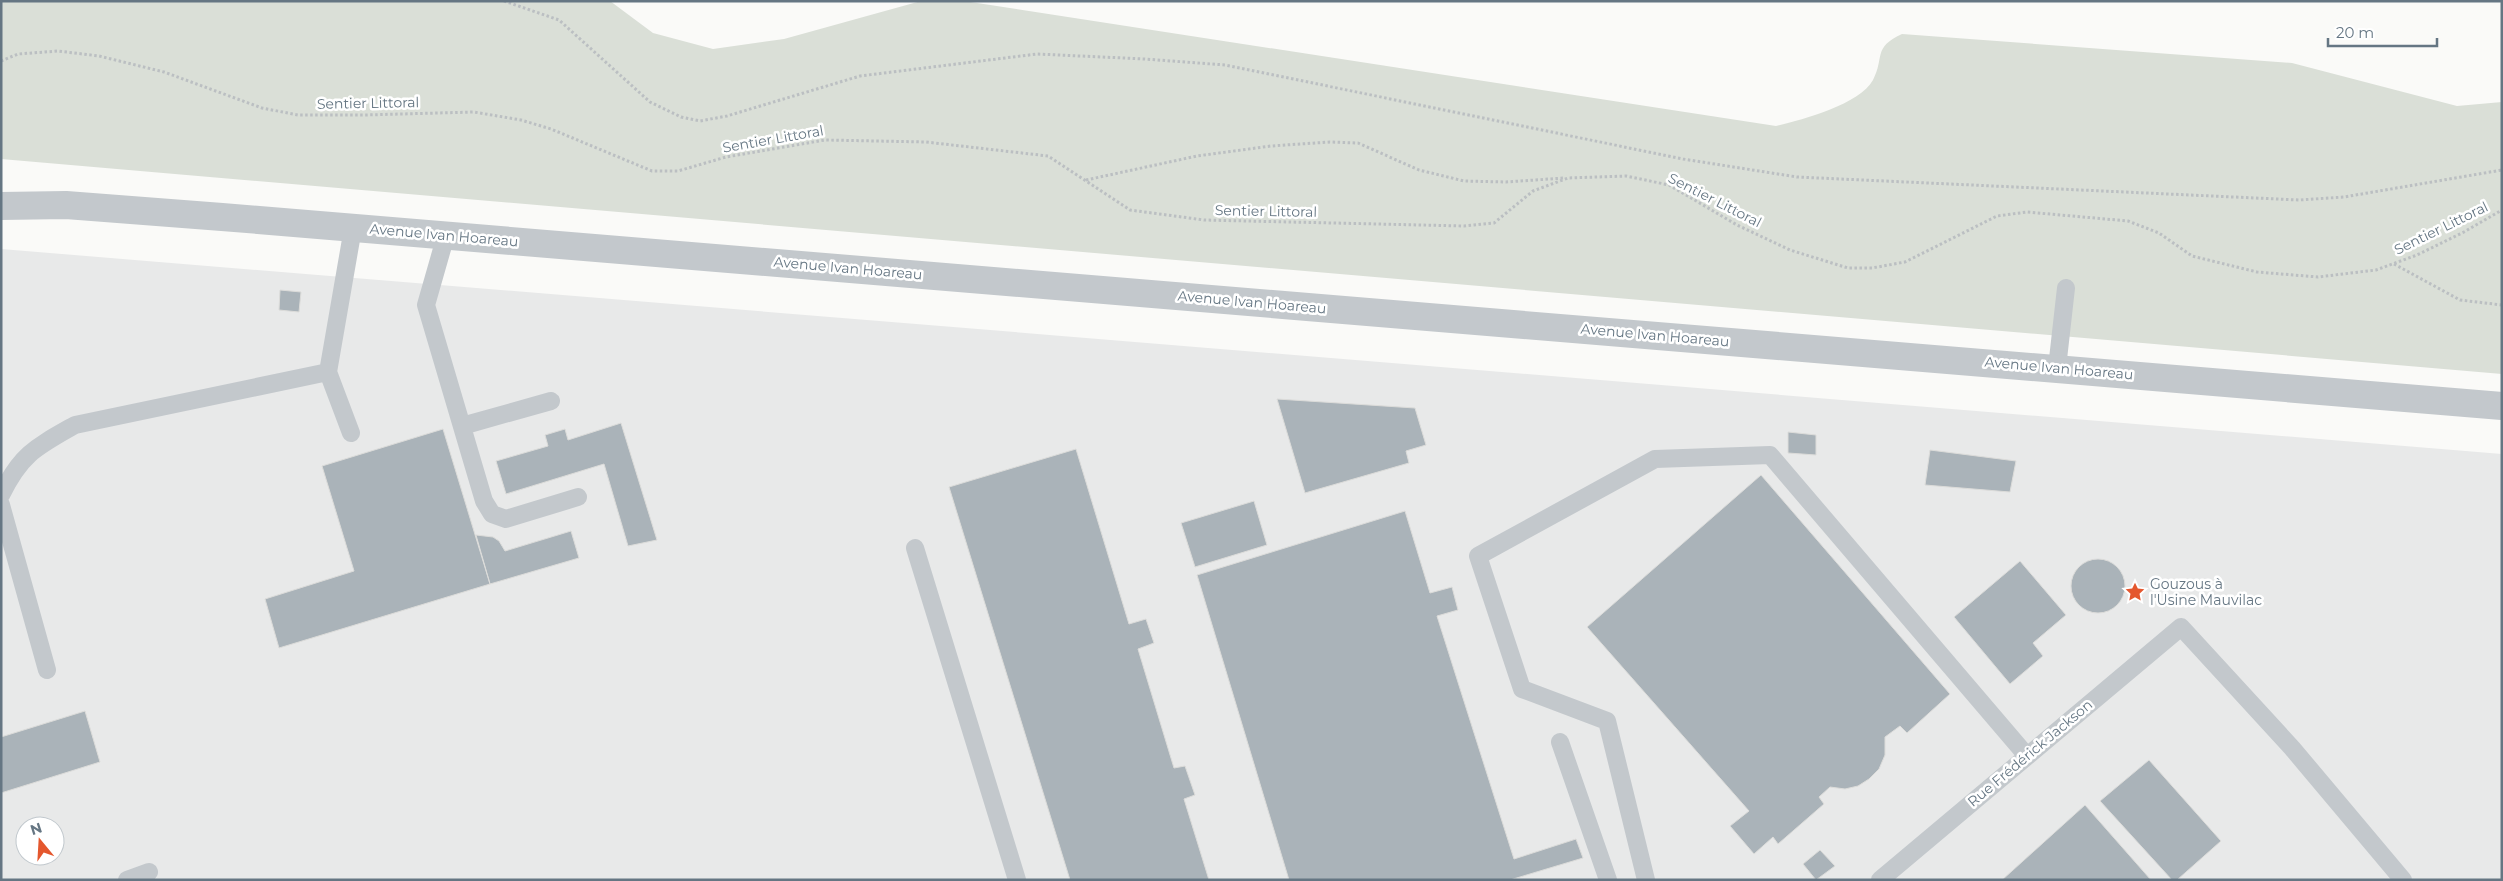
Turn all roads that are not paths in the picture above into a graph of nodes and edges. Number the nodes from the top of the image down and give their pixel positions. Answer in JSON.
{"nodes":[{"id":1,"x":1,"y":206,"type":"edge"},
{"id":2,"x":353,"y":228,"type":"junction"},
{"id":3,"x":446,"y":235,"type":"junction"},
{"id":4,"x":2066,"y":288,"type":"dead end"},
{"id":5,"x":2057,"y":368,"type":"junction"},
{"id":6,"x":328,"y":372,"type":"junction"},
{"id":7,"x":551,"y":401,"type":"dead end"},
{"id":8,"x":2502,"y":406,"type":"edge"},
{"id":9,"x":462,"y":426,"type":"junction"},
{"id":10,"x":351,"y":433,"type":"dead end"},
{"id":11,"x":1,"y":496,"type":"edge"},
{"id":12,"x":578,"y":497,"type":"dead end"},
{"id":13,"x":1,"y":505,"type":"edge"},
{"id":14,"x":915,"y":548,"type":"dead end"},
{"id":15,"x":47,"y":670,"type":"dead end"},
{"id":16,"x":1560,"y":742,"type":"dead end"},
{"id":17,"x":2027,"y":756,"type":"junction"},
{"id":18,"x":149,"y":872,"type":"dead end"},
{"id":19,"x":127,"y":880,"type":"edge"},
{"id":20,"x":1017,"y":880,"type":"edge"},
{"id":21,"x":1608,"y":880,"type":"edge"},
{"id":22,"x":1646,"y":880,"type":"edge"},
{"id":23,"x":1880,"y":880,"type":"edge"},
{"id":24,"x":2403,"y":880,"type":"edge"}],
"edges":[{"from":1,"to":2,"type":"street","name":"Avenue Ivan Hoareau"},
{"from":2,"to":3,"type":"street","name":"Avenue Ivan Hoareau"},
{"from":2,"to":6,"type":"lane"},
{"from":3,"to":5,"type":"street","name":"Avenue Ivan Hoareau"},
{"from":3,"to":9,"type":"lane"},
{"from":4,"to":5,"type":"lane"},
{"from":5,"to":8,"type":"street","name":"Avenue Ivan Hoareau"},
{"from":6,"to":10,"type":"lane"},
{"from":6,"to":11,"type":"lane"},
{"from":7,"to":9,"type":"lane"},
{"from":9,"to":12,"type":"lane"},
{"from":13,"to":15,"type":"lane"},
{"from":14,"to":20,"type":"lane"},
{"from":16,"to":21,"type":"lane"},
{"from":17,"to":22,"type":"lane"},
{"from":17,"to":23,"type":"lane","name":"Rue Frédérick Jackson"},
{"from":17,"to":24,"type":"lane","name":"Rue Frédérick Jackson"},
{"from":18,"to":19,"type":"lane"}]}
